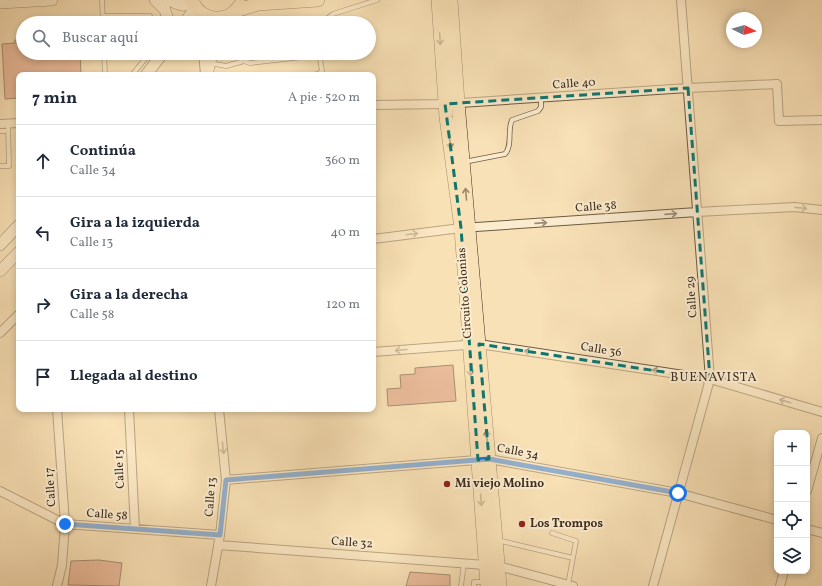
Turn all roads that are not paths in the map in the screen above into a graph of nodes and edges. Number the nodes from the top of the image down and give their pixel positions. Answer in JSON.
{"nodes":[{"id":1,"x":52,"y":0,"type":"edge"},
{"id":2,"x":102,"y":0,"type":"edge"},
{"id":3,"x":155,"y":0,"type":"edge"},
{"id":4,"x":169,"y":0,"type":"edge"},
{"id":5,"x":318,"y":0,"type":"edge"},
{"id":6,"x":377,"y":0,"type":"edge"},
{"id":7,"x":438,"y":0,"type":"edge"},
{"id":8,"x":451,"y":0,"type":"edge"},
{"id":9,"x":681,"y":0,"type":"edge"},
{"id":10,"x":0,"y":3,"type":"edge"},
{"id":11,"x":196,"y":9,"type":"edge"},
{"id":12,"x":234,"y":12,"type":"edge"},
{"id":13,"x":103,"y":16,"type":"joint"},
{"id":14,"x":150,"y":16,"type":"edge"},
{"id":15,"x":167,"y":16,"type":"edge"},
{"id":16,"x":207,"y":16,"type":"edge"},
{"id":17,"x":331,"y":16,"type":"edge"},
{"id":18,"x":104,"y":60,"type":"edge"},
{"id":19,"x":145,"y":60,"type":"edge"},
{"id":20,"x":150,"y":60,"type":"edge"},
{"id":21,"x":158,"y":60,"type":"edge"},
{"id":22,"x":204,"y":60,"type":"edge"},
{"id":23,"x":210,"y":60,"type":"edge"},
{"id":24,"x":215,"y":60,"type":"edge"},
{"id":25,"x":273,"y":60,"type":"edge"},
{"id":26,"x":320,"y":60,"type":"edge"},
{"id":27,"x":244,"y":61,"type":"joint"},
{"id":28,"x":149,"y":71,"type":"edge"},
{"id":29,"x":105,"y":72,"type":"edge"},
{"id":30,"x":135,"y":72,"type":"edge"},
{"id":31,"x":206,"y":72,"type":"edge"},
{"id":32,"x":207,"y":72,"type":"edge"},
{"id":33,"x":321,"y":72,"type":"edge"},
{"id":34,"x":688,"y":88,"type":"junction"},
{"id":35,"x":541,"y":98,"type":"junction"},
{"id":36,"x":452,"y":104,"type":"junction"},
{"id":37,"x":376,"y":105,"type":"edge"},
{"id":38,"x":822,"y":120,"type":"edge"},
{"id":39,"x":16,"y":124,"type":"edge"},
{"id":40,"x":5,"y":126,"type":"edge"},
{"id":41,"x":0,"y":131,"type":"edge"},
{"id":42,"x":463,"y":162,"type":"junction"},
{"id":43,"x":0,"y":166,"type":"edge"},
{"id":44,"x":822,"y":210,"type":"edge"},
{"id":45,"x":698,"y":212,"type":"junction"},
{"id":46,"x":16,"y":228,"type":"edge"},
{"id":47,"x":465,"y":228,"type":"junction"},
{"id":48,"x":376,"y":239,"type":"edge"},
{"id":49,"x":0,"y":245,"type":"edge"},
{"id":50,"x":16,"y":255,"type":"edge"},
{"id":51,"x":0,"y":271,"type":"edge"},
{"id":52,"x":16,"y":317,"type":"edge"},
{"id":53,"x":0,"y":333,"type":"edge"},
{"id":54,"x":474,"y":344,"type":"junction"},
{"id":55,"x":376,"y":352,"type":"edge"},
{"id":56,"x":710,"y":379,"type":"junction"},
{"id":57,"x":57,"y":412,"type":"edge"},
{"id":58,"x":129,"y":412,"type":"edge"},
{"id":59,"x":219,"y":412,"type":"edge"},
{"id":60,"x":822,"y":412,"type":"edge"},
{"id":61,"x":822,"y":438,"type":"edge"},
{"id":62,"x":484,"y":460,"type":"junction"},
{"id":63,"x":226,"y":480,"type":"junction"},
{"id":64,"x":810,"y":480,"type":"edge"},
{"id":65,"x":0,"y":491,"type":"edge"},
{"id":66,"x":678,"y":493,"type":"junction"},
{"id":67,"x":774,"y":519,"type":"edge"},
{"id":68,"x":65,"y":524,"type":"junction"},
{"id":69,"x":135,"y":528,"type":"junction"},
{"id":70,"x":810,"y":530,"type":"edge"},
{"id":71,"x":552,"y":533,"type":"dead end"},
{"id":72,"x":822,"y":533,"type":"edge"},
{"id":73,"x":220,"y":535,"type":"junction"},
{"id":74,"x":496,"y":539,"type":"junction"},
{"id":75,"x":218,"y":545,"type":"junction"},
{"id":76,"x":573,"y":558,"type":"junction"},
{"id":77,"x":464,"y":563,"type":"junction"},
{"id":78,"x":485,"y":564,"type":"junction"},
{"id":79,"x":498,"y":566,"type":"junction"},
{"id":80,"x":783,"y":574,"type":"edge"},
{"id":81,"x":487,"y":584,"type":"edge"},
{"id":82,"x":571,"y":585,"type":"edge"},
{"id":83,"x":57,"y":586,"type":"edge"},
{"id":84,"x":211,"y":586,"type":"edge"},
{"id":85,"x":461,"y":586,"type":"edge"},
{"id":86,"x":474,"y":586,"type":"edge"},
{"id":87,"x":500,"y":586,"type":"edge"},
{"id":88,"x":653,"y":586,"type":"edge"},
{"id":89,"x":780,"y":586,"type":"edge"}],
"edges":[{"from":1,"to":10,"type":"main road"},
{"from":2,"to":13,"type":"lane"},
{"from":3,"to":15,"type":"main road"},
{"from":4,"to":11,"type":"main road"},
{"from":5,"to":12,"type":"main road"},
{"from":6,"to":17,"type":"lane"},
{"from":7,"to":36,"type":"main road","name":"Circuito Colonias","one_way":true},
{"from":8,"to":36,"type":"main road","name":"Circuito Colonias"},
{"from":9,"to":34,"type":"street","name":"Calle 29"},
{"from":11,"to":16,"type":"main road"},
{"from":13,"to":14,"type":"lane"},
{"from":18,"to":29,"type":"lane"},
{"from":19,"to":30,"type":"lane"},
{"from":20,"to":28,"type":"lane"},
{"from":21,"to":28,"type":"main road"},
{"from":22,"to":31,"type":"street"},
{"from":23,"to":32,"type":"main road"},
{"from":24,"to":27,"type":"lane"},
{"from":25,"to":27,"type":"lane"},
{"from":26,"to":33,"type":"lane"},
{"from":34,"to":35,"type":"street","name":"Calle 40"},
{"from":34,"to":38,"type":"street","name":"Calle 40"},
{"from":34,"to":45,"type":"street","name":"Calle 29"},
{"from":35,"to":36,"type":"street","name":"Calle 40"},
{"from":35,"to":42,"type":"lane"},
{"from":36,"to":37,"type":"street","name":"Calle 40"},
{"from":36,"to":42,"type":"main road","name":"Circuito Colonias"},
{"from":36,"to":47,"type":"main road","name":"Circuito Colonias","one_way":true},
{"from":39,"to":40,"type":"street"},
{"from":40,"to":41,"type":"lane"},
{"from":40,"to":43,"type":"lane"},
{"from":47,"to":42,"type":"main road","name":"Circuito Colonias","one_way":true},
{"from":45,"to":44,"type":"street","name":"Calle 38","one_way":true},
{"from":47,"to":45,"type":"street","name":"Calle 38","one_way":true},
{"from":45,"to":56,"type":"street","name":"Calle 29"},
{"from":46,"to":49,"type":"main road"},
{"from":48,"to":47,"type":"street","name":"Calle 38","one_way":true},
{"from":47,"to":54,"type":"main road","name":"Circuito Colonias"},
{"from":50,"to":51,"type":"main road"},
{"from":52,"to":53,"type":"street"},
{"from":54,"to":55,"type":"street","name":"Calle 36","one_way":true},
{"from":56,"to":54,"type":"street","name":"Calle 36","one_way":true},
{"from":54,"to":62,"type":"main road","name":"Circuito Colonias"},
{"from":60,"to":56,"type":"street","name":"Calle 36","one_way":true},
{"from":56,"to":66,"type":"street","name":"Calle 29"},
{"from":57,"to":68,"type":"street","name":"Calle 17"},
{"from":58,"to":69,"type":"street","name":"Calle 15"},
{"from":59,"to":63,"type":"street","name":"Calle 13","one_way":true},
{"from":61,"to":64,"type":"street"},
{"from":62,"to":63,"type":"street","name":"Calle 34"},
{"from":62,"to":66,"type":"street","name":"Calle 34"},
{"from":62,"to":74,"type":"main road","name":"Circuito Colonias"},
{"from":62,"to":78,"type":"main road","name":"Circuito Colonias","one_way":true},
{"from":63,"to":73,"type":"street","name":"Calle 13"},
{"from":65,"to":68,"type":"street","name":"Calle 58"},
{"from":66,"to":67,"type":"street","name":"Calle 34"},
{"from":66,"to":88,"type":"street","name":"Calle 29"},
{"from":68,"to":69,"type":"street","name":"Calle 58"},
{"from":68,"to":83,"type":"street","name":"Calle 17"},
{"from":69,"to":73,"type":"street","name":"Calle 58"},
{"from":70,"to":72,"type":"street"},
{"from":71,"to":76,"type":"lane"},
{"from":73,"to":75,"type":"street","name":"Calle 13"},
{"from":74,"to":76,"type":"lane"},
{"from":74,"to":79,"type":"main road","name":"Circuito Colonias"},
{"from":75,"to":77,"type":"street","name":"Calle 32"},
{"from":75,"to":84,"type":"street","name":"Calle 13"},
{"from":76,"to":82,"type":"lane"},
{"from":77,"to":78,"type":"street","name":"Calle 32"},
{"from":77,"to":85,"type":"lane"},
{"from":78,"to":81,"type":"main road","name":"Circuito Colonias"},
{"from":79,"to":82,"type":"street"},
{"from":79,"to":87,"type":"main road","name":"Circuito Colonias"},
{"from":80,"to":89,"type":"street"},
{"from":81,"to":86,"type":"lane"}]}
